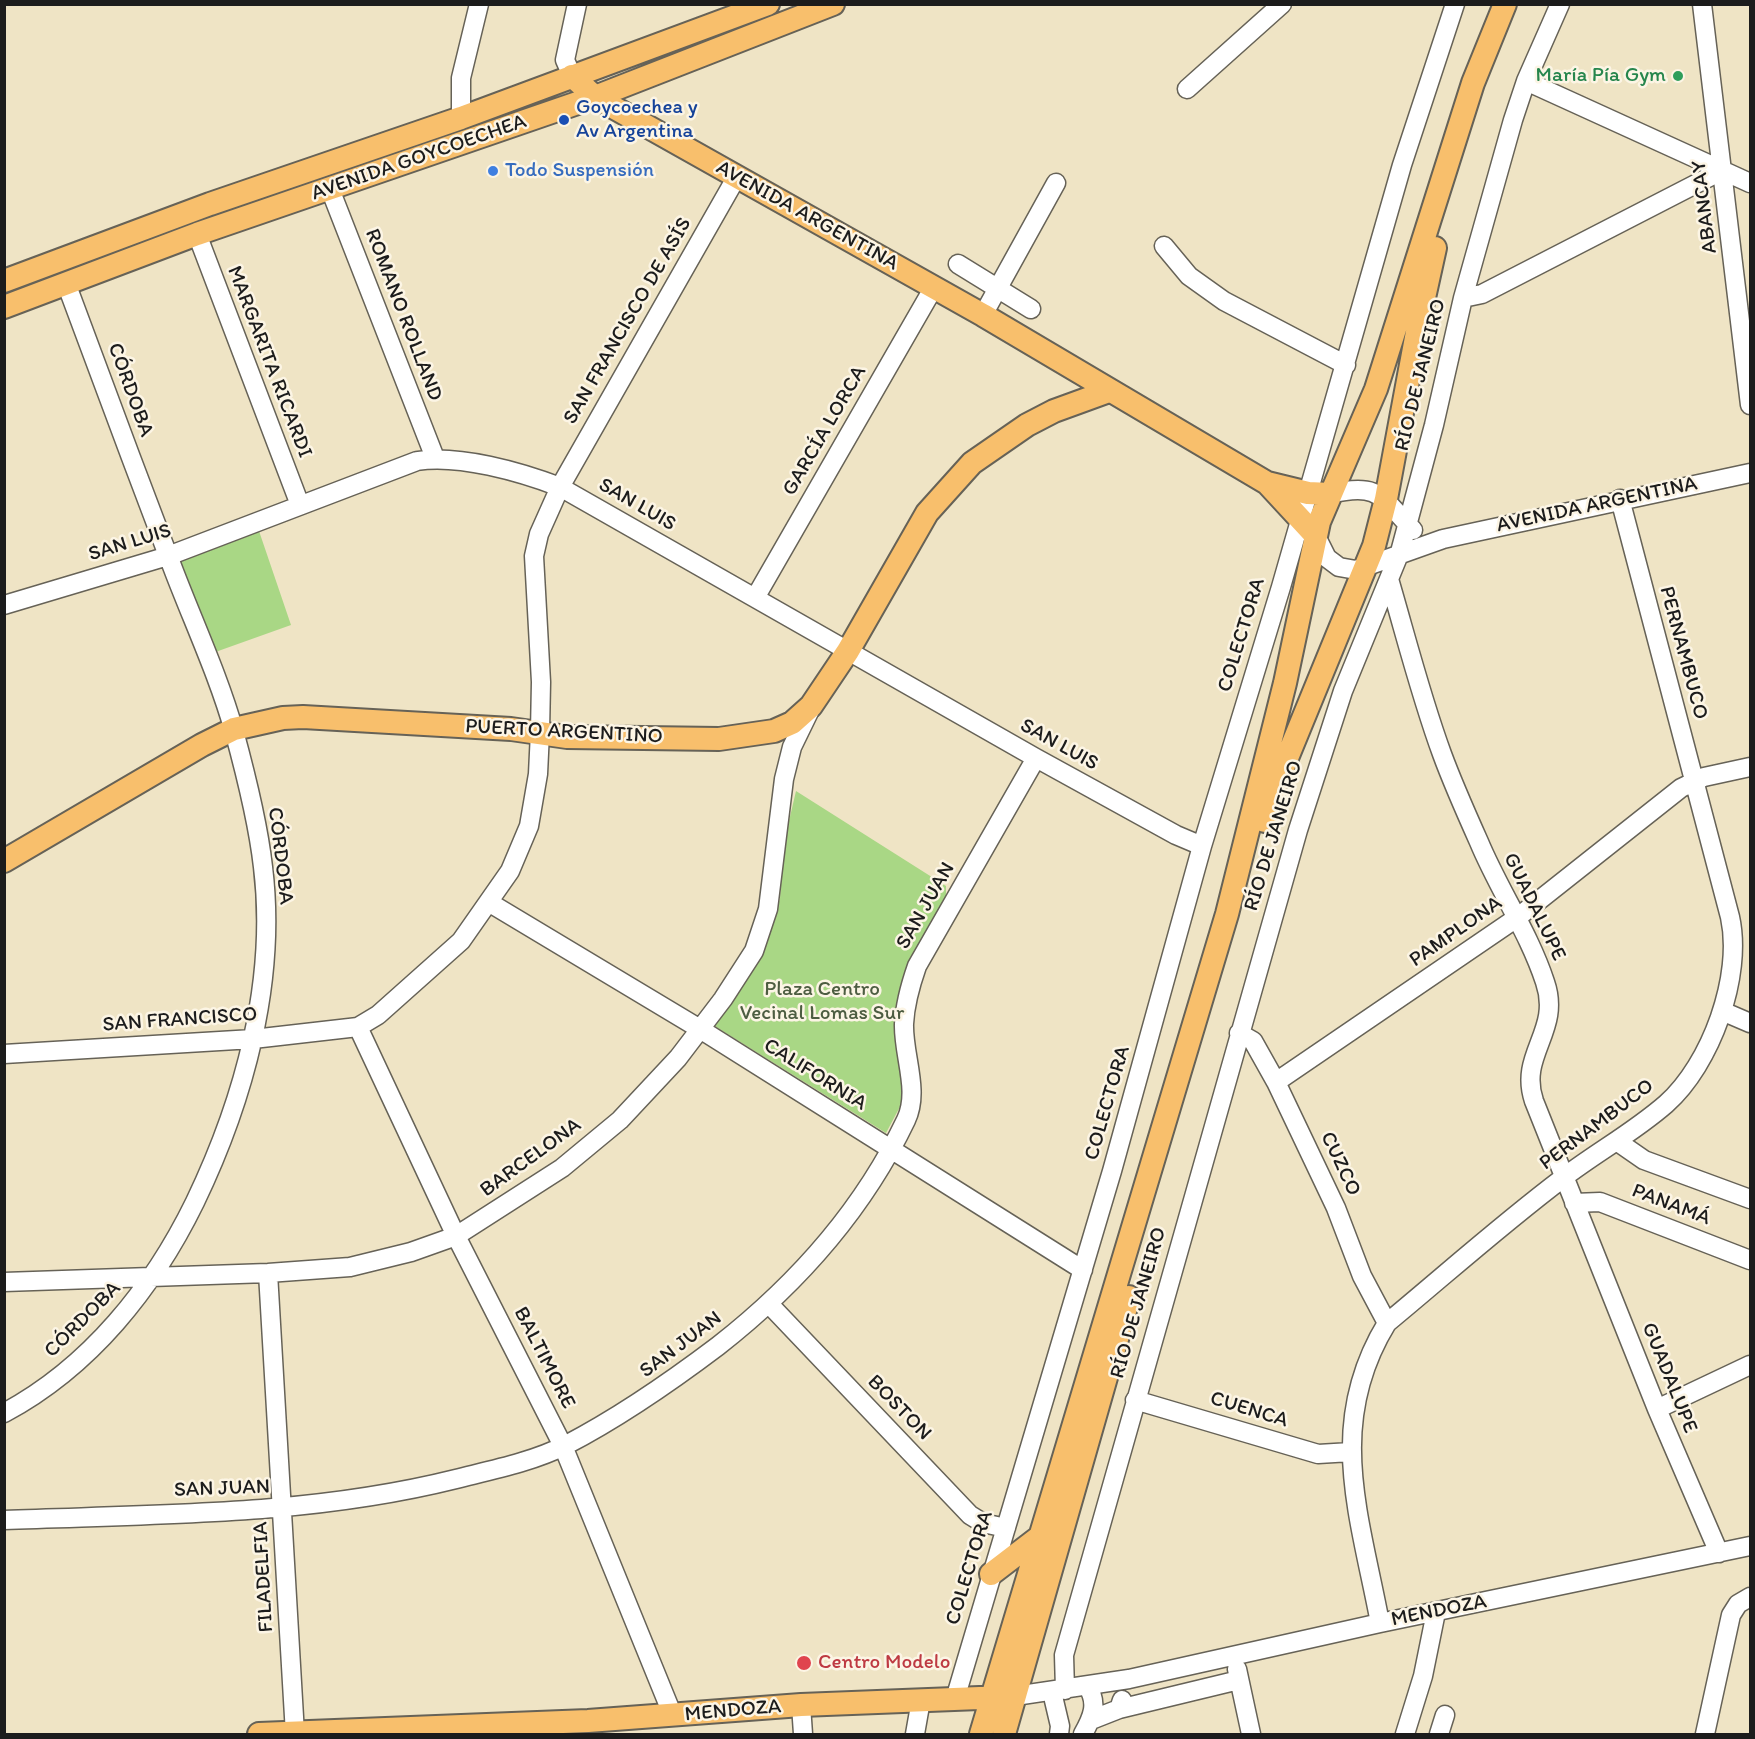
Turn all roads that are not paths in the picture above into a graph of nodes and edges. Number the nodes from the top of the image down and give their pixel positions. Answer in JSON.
{"nodes":[{"id":1,"x":479,"y":4,"type":"edge"},
{"id":2,"x":577,"y":4,"type":"edge"},
{"id":3,"x":768,"y":4,"type":"edge"},
{"id":4,"x":832,"y":4,"type":"edge"},
{"id":5,"x":1282,"y":4,"type":"edge"},
{"id":6,"x":1455,"y":4,"type":"edge"},
{"id":7,"x":1505,"y":4,"type":"edge"},
{"id":8,"x":1560,"y":4,"type":"edge"},
{"id":9,"x":1702,"y":4,"type":"edge"},
{"id":10,"x":573,"y":76,"type":"junction"},
{"id":11,"x":1526,"y":81,"type":"junction"},
{"id":12,"x":1473,"y":83,"type":"junction"},
{"id":13,"x":1187,"y":89,"type":"dead end"},
{"id":14,"x":595,"y":97,"type":"junction"},
{"id":15,"x":461,"y":118,"type":"junction"},
{"id":16,"x":1740,"y":174,"type":"edge"},
{"id":17,"x":736,"y":178,"type":"junction"},
{"id":18,"x":1056,"y":183,"type":"dead end"},
{"id":19,"x":330,"y":189,"type":"junction"},
{"id":20,"x":196,"y":234,"type":"junction"},
{"id":21,"x":1164,"y":246,"type":"dead end"},
{"id":22,"x":958,"y":264,"type":"dead end"},
{"id":23,"x":4,"y":281,"type":"edge"},
{"id":24,"x":66,"y":283,"type":"junction"},
{"id":25,"x":934,"y":287,"type":"junction"},
{"id":26,"x":997,"y":288,"type":"junction"},
{"id":27,"x":1463,"y":298,"type":"junction"},
{"id":28,"x":4,"y":307,"type":"edge"},
{"id":29,"x":1031,"y":309,"type":"dead end"},
{"id":30,"x":983,"y":315,"type":"junction"},
{"id":31,"x":1346,"y":364,"type":"junction"},
{"id":32,"x":1109,"y":391,"type":"junction"},
{"id":33,"x":1750,"y":405,"type":"edge"},
{"id":34,"x":435,"y":458,"type":"junction"},
{"id":35,"x":1750,"y":472,"type":"edge"},
{"id":36,"x":1267,"y":483,"type":"junction"},
{"id":37,"x":560,"y":487,"type":"junction"},
{"id":38,"x":1319,"y":493,"type":"junction"},
{"id":39,"x":1620,"y":499,"type":"junction"},
{"id":40,"x":1386,"y":500,"type":"junction"},
{"id":41,"x":300,"y":505,"type":"junction"},
{"id":42,"x":1301,"y":518,"type":"junction"},
{"id":43,"x":1407,"y":523,"type":"junction"},
{"id":44,"x":1316,"y":536,"type":"junction"},
{"id":45,"x":1443,"y":539,"type":"junction"},
{"id":46,"x":1400,"y":552,"type":"junction"},
{"id":47,"x":168,"y":556,"type":"junction"},
{"id":48,"x":1367,"y":567,"type":"junction"},
{"id":49,"x":1389,"y":579,"type":"junction"},
{"id":50,"x":755,"y":598,"type":"junction"},
{"id":51,"x":4,"y":604,"type":"edge"},
{"id":52,"x":848,"y":651,"type":"junction"},
{"id":53,"x":811,"y":706,"type":"junction"},
{"id":54,"x":234,"y":729,"type":"junction"},
{"id":55,"x":540,"y":732,"type":"junction"},
{"id":56,"x":1036,"y":758,"type":"junction"},
{"id":57,"x":1750,"y":767,"type":"edge"},
{"id":58,"x":1694,"y":781,"type":"junction"},
{"id":59,"x":1202,"y":846,"type":"junction"},
{"id":60,"x":4,"y":861,"type":"edge"},
{"id":61,"x":490,"y":903,"type":"junction"},
{"id":62,"x":1518,"y":917,"type":"junction"},
{"id":63,"x":1742,"y":935,"type":"edge"},
{"id":64,"x":1722,"y":1011,"type":"junction"},
{"id":65,"x":1750,"y":1023,"type":"edge"},
{"id":66,"x":358,"y":1027,"type":"junction"},
{"id":67,"x":700,"y":1029,"type":"junction"},
{"id":68,"x":1239,"y":1034,"type":"junction"},
{"id":69,"x":253,"y":1039,"type":"junction"},
{"id":70,"x":4,"y":1054,"type":"edge"},
{"id":71,"x":1276,"y":1082,"type":"junction"},
{"id":72,"x":1618,"y":1142,"type":"junction"},
{"id":73,"x":889,"y":1149,"type":"junction"},
{"id":74,"x":1563,"y":1177,"type":"junction"},
{"id":75,"x":1750,"y":1199,"type":"edge"},
{"id":76,"x":1574,"y":1203,"type":"junction"},
{"id":77,"x":456,"y":1236,"type":"junction"},
{"id":78,"x":1750,"y":1260,"type":"edge"},
{"id":79,"x":1083,"y":1270,"type":"junction"},
{"id":80,"x":268,"y":1273,"type":"junction"},
{"id":81,"x":153,"y":1275,"type":"junction"},
{"id":82,"x":4,"y":1282,"type":"edge"},
{"id":83,"x":769,"y":1304,"type":"junction"},
{"id":84,"x":1387,"y":1323,"type":"junction"},
{"id":85,"x":1750,"y":1365,"type":"edge"},
{"id":86,"x":1135,"y":1400,"type":"junction"},
{"id":87,"x":1657,"y":1409,"type":"junction"},
{"id":88,"x":4,"y":1413,"type":"edge"},
{"id":89,"x":563,"y":1446,"type":"junction"},
{"id":90,"x":1351,"y":1452,"type":"junction"},
{"id":91,"x":283,"y":1509,"type":"junction"},
{"id":92,"x":4,"y":1520,"type":"edge"},
{"id":93,"x":1006,"y":1528,"type":"junction"},
{"id":94,"x":1042,"y":1535,"type":"junction"},
{"id":95,"x":1750,"y":1546,"type":"edge"},
{"id":96,"x":1719,"y":1553,"type":"junction"},
{"id":97,"x":991,"y":1574,"type":"junction"},
{"id":98,"x":1750,"y":1597,"type":"edge"},
{"id":99,"x":1436,"y":1612,"type":"junction"},
{"id":100,"x":1380,"y":1623,"type":"junction"},
{"id":101,"x":1235,"y":1655,"type":"junction"},
{"id":102,"x":1129,"y":1679,"type":"junction"},
{"id":103,"x":1239,"y":1680,"type":"junction"},
{"id":104,"x":1087,"y":1686,"type":"junction"},
{"id":105,"x":1058,"y":1691,"type":"junction"},
{"id":106,"x":1015,"y":1696,"type":"junction"},
{"id":107,"x":992,"y":1698,"type":"junction"},
{"id":108,"x":955,"y":1699,"type":"junction"},
{"id":109,"x":921,"y":1700,"type":"junction"},
{"id":110,"x":801,"y":1705,"type":"junction"},
{"id":111,"x":1119,"y":1709,"type":"junction"},
{"id":112,"x":1445,"y":1715,"type":"dead end"},
{"id":113,"x":673,"y":1716,"type":"junction"},
{"id":114,"x":1087,"y":1727,"type":"edge"},
{"id":115,"x":586,"y":1728,"type":"edge"},
{"id":116,"x":1249,"y":1728,"type":"edge"},
{"id":117,"x":259,"y":1734,"type":"edge"},
{"id":118,"x":295,"y":1734,"type":"edge"},
{"id":119,"x":803,"y":1734,"type":"edge"},
{"id":120,"x":915,"y":1734,"type":"edge"},
{"id":121,"x":981,"y":1734,"type":"edge"},
{"id":122,"x":1004,"y":1734,"type":"edge"},
{"id":123,"x":1059,"y":1734,"type":"edge"},
{"id":124,"x":1405,"y":1734,"type":"edge"},
{"id":125,"x":1439,"y":1734,"type":"edge"},
{"id":126,"x":1705,"y":1734,"type":"edge"}],
"edges":[{"from":1,"to":15,"type":"street"},
{"from":2,"to":10,"type":"street"},
{"from":3,"to":10,"type":"main road","name":"AVENIDA GOYCOECHEA"},
{"from":4,"to":14,"type":"main road","name":"AVENIDA GOYCOECHEA"},
{"from":5,"to":13,"type":"street"},
{"from":6,"to":31,"type":"street"},
{"from":7,"to":12,"type":"main road"},
{"from":8,"to":11,"type":"street","name":"RÍO DE JANEIRO"},
{"from":9,"to":16,"type":"street","name":"ABANCAY"},
{"from":10,"to":14,"type":"main road","name":"AVENIDA ARGENTINA"},
{"from":10,"to":15,"type":"main road","name":"AVENIDA GOYCOECHEA"},
{"from":11,"to":16,"type":"street"},
{"from":11,"to":27,"type":"street","name":"RÍO DE JANEIRO"},
{"from":12,"to":38,"type":"main road"},
{"from":12,"to":40,"type":"main road"},
{"from":14,"to":17,"type":"main road","name":"AVENIDA ARGENTINA"},
{"from":14,"to":19,"type":"main road","name":"AVENIDA GOYCOECHEA"},
{"from":15,"to":23,"type":"main road","name":"AVENIDA GOYCOECHEA"},
{"from":16,"to":27,"type":"street"},
{"from":16,"to":33,"type":"street","name":"ABANCAY"},
{"from":17,"to":25,"type":"main road","name":"AVENIDA ARGENTINA"},
{"from":17,"to":37,"type":"street","name":"SAN FRANCISCO DE ASÍS"},
{"from":18,"to":26,"type":"street"},
{"from":19,"to":20,"type":"main road","name":"AVENIDA GOYCOECHEA"},
{"from":19,"to":34,"type":"street","name":"ROMANO ROLLAND"},
{"from":20,"to":24,"type":"main road","name":"AVENIDA GOYCOECHEA"},
{"from":20,"to":41,"type":"street","name":"MARGARITA RICARDI"},
{"from":21,"to":31,"type":"street"},
{"from":22,"to":26,"type":"street"},
{"from":24,"to":28,"type":"main road","name":"AVENIDA GOYCOECHEA"},
{"from":24,"to":47,"type":"street","name":"CÓRDOBA"},
{"from":25,"to":30,"type":"main road","name":"AVENIDA ARGENTINA"},
{"from":25,"to":50,"type":"street","name":"GARCÍA LORCA"},
{"from":26,"to":29,"type":"street"},
{"from":26,"to":30,"type":"street"},
{"from":27,"to":43,"type":"street","name":"RÍO DE JANEIRO"},
{"from":30,"to":32,"type":"main road","name":"AVENIDA ARGENTINA"},
{"from":31,"to":38,"type":"street"},
{"from":32,"to":36,"type":"main road","name":"AVENIDA ARGENTINA"},
{"from":32,"to":52,"type":"main road","name":"PUERTO ARGENTINO"},
{"from":34,"to":37,"type":"street","name":"SAN LUIS"},
{"from":34,"to":41,"type":"street","name":"SAN LUIS"},
{"from":35,"to":39,"type":"street","name":"AVENIDA ARGENTINA"},
{"from":36,"to":38,"type":"main road","name":"AVENIDA ARGENTINA"},
{"from":36,"to":42,"type":"main road","name":"AVENIDA ARGENTINA"},
{"from":37,"to":50,"type":"street","name":"SAN LUIS"},
{"from":37,"to":55,"type":"street"},
{"from":38,"to":40,"type":"street"},
{"from":38,"to":42,"type":"street"},
{"from":38,"to":44,"type":"main road"},
{"from":39,"to":45,"type":"street","name":"AVENIDA ARGENTINA"},
{"from":39,"to":58,"type":"street","name":"PERNAMBUCO"},
{"from":40,"to":43,"type":"street","name":"AVENIDA ARGENTINA"},
{"from":40,"to":48,"type":"main road"},
{"from":41,"to":47,"type":"street","name":"SAN LUIS"},
{"from":42,"to":44,"type":"main road","name":"AVENIDA ARGENTINA"},
{"from":42,"to":59,"type":"street","name":"COLECTORA"},
{"from":43,"to":45,"type":"street","name":"AVENIDA ARGENTINA"},
{"from":43,"to":46,"type":"street","name":"RÍO DE JANEIRO"},
{"from":44,"to":48,"type":"street"},
{"from":44,"to":94,"type":"main road"},
{"from":45,"to":46,"type":"street","name":"AVENIDA ARGENTINA"},
{"from":46,"to":48,"type":"street","name":"AVENIDA ARGENTINA"},
{"from":46,"to":49,"type":"street","name":"RÍO DE JANEIRO"},
{"from":47,"to":51,"type":"street","name":"SAN LUIS"},
{"from":47,"to":54,"type":"street","name":"CÓRDOBA"},
{"from":48,"to":106,"type":"main road"},
{"from":49,"to":62,"type":"street","name":"GUADALUPE"},
{"from":49,"to":68,"type":"street","name":"RÍO DE JANEIRO"},
{"from":50,"to":52,"type":"street","name":"SAN LUIS"},
{"from":52,"to":53,"type":"main road","name":"PUERTO ARGENTINO"},
{"from":52,"to":56,"type":"street","name":"SAN LUIS"},
{"from":53,"to":55,"type":"main road","name":"PUERTO ARGENTINO"},
{"from":53,"to":67,"type":"street","name":"BARCELONA"},
{"from":54,"to":55,"type":"main road","name":"PUERTO ARGENTINO"},
{"from":54,"to":60,"type":"main road","name":"PUERTO ARGENTINO"},
{"from":54,"to":69,"type":"street","name":"CÓRDOBA"},
{"from":55,"to":61,"type":"street"},
{"from":56,"to":59,"type":"street","name":"SAN LUIS"},
{"from":56,"to":73,"type":"street","name":"SAN JUAN"},
{"from":57,"to":58,"type":"street","name":"PAMPLONA"},
{"from":58,"to":62,"type":"street","name":"PAMPLONA"},
{"from":58,"to":63,"type":"street","name":"PERNAMBUCO"},
{"from":59,"to":79,"type":"street","name":"COLECTORA"},
{"from":61,"to":66,"type":"street"},
{"from":61,"to":67,"type":"street","name":"CALIFORNIA"},
{"from":62,"to":71,"type":"street","name":"PAMPLONA"},
{"from":62,"to":74,"type":"street","name":"GUADALUPE"},
{"from":63,"to":64,"type":"street","name":"PERNAMBUCO"},
{"from":64,"to":65,"type":"street"},
{"from":64,"to":72,"type":"street","name":"PERNAMBUCO"},
{"from":66,"to":69,"type":"street","name":"SAN FRANCISCO"},
{"from":66,"to":77,"type":"street","name":"BALTIMORE"},
{"from":67,"to":73,"type":"street","name":"CALIFORNIA"},
{"from":67,"to":77,"type":"street","name":"BARCELONA"},
{"from":68,"to":71,"type":"street","name":"CUZCO"},
{"from":68,"to":86,"type":"street","name":"RÍO DE JANEIRO"},
{"from":69,"to":70,"type":"street","name":"SAN FRANCISCO"},
{"from":69,"to":81,"type":"street","name":"CÓRDOBA"},
{"from":71,"to":84,"type":"street","name":"CUZCO"},
{"from":72,"to":74,"type":"street","name":"PERNAMBUCO"},
{"from":72,"to":75,"type":"street"},
{"from":73,"to":79,"type":"street","name":"CALIFORNIA"},
{"from":73,"to":83,"type":"street","name":"SAN JUAN"},
{"from":74,"to":76,"type":"street","name":"GUADALUPE"},
{"from":74,"to":84,"type":"street","name":"PERNAMBUCO"},
{"from":76,"to":78,"type":"street","name":"PANAMÁ"},
{"from":76,"to":87,"type":"street","name":"GUADALUPE"},
{"from":77,"to":80,"type":"street","name":"BARCELONA"},
{"from":77,"to":89,"type":"street","name":"BALTIMORE"},
{"from":79,"to":93,"type":"street","name":"COLECTORA"},
{"from":80,"to":81,"type":"street","name":"BARCELONA"},
{"from":80,"to":91,"type":"street","name":"FILADELFIA"},
{"from":81,"to":82,"type":"street","name":"BARCELONA"},
{"from":81,"to":88,"type":"street","name":"CÓRDOBA"},
{"from":83,"to":89,"type":"street","name":"SAN JUAN"},
{"from":83,"to":93,"type":"street","name":"BOSTON"},
{"from":84,"to":90,"type":"street","name":"PERNAMBUCO"},
{"from":85,"to":87,"type":"street"},
{"from":86,"to":90,"type":"street","name":"CUENCA"},
{"from":86,"to":105,"type":"street","name":"RÍO DE JANEIRO"},
{"from":87,"to":96,"type":"street","name":"GUADALUPE"},
{"from":89,"to":91,"type":"street","name":"SAN JUAN"},
{"from":89,"to":113,"type":"street","name":"BALTIMORE"},
{"from":90,"to":100,"type":"street","name":"PERNAMBUCO"},
{"from":91,"to":92,"type":"street","name":"SAN JUAN"},
{"from":91,"to":118,"type":"street","name":"FILADELFIA"},
{"from":93,"to":97,"type":"street","name":"COLECTORA"},
{"from":94,"to":97,"type":"main road"},
{"from":94,"to":107,"type":"main road"},
{"from":95,"to":96,"type":"street","name":"MENDOZA"},
{"from":96,"to":99,"type":"street","name":"MENDOZA"},
{"from":97,"to":108,"type":"street","name":"COLECTORA"},
{"from":98,"to":126,"type":"street"},
{"from":99,"to":100,"type":"street","name":"MENDOZA"},
{"from":99,"to":124,"type":"street"},
{"from":100,"to":101,"type":"street","name":"MENDOZA"},
{"from":101,"to":102,"type":"street","name":"MENDOZA"},
{"from":101,"to":103,"type":"street"},
{"from":102,"to":104,"type":"street","name":"MENDOZA"},
{"from":102,"to":111,"type":"street"},
{"from":103,"to":111,"type":"street"},
{"from":103,"to":116,"type":"street"},
{"from":104,"to":105,"type":"street","name":"MENDOZA"},
{"from":104,"to":114,"type":"street"},
{"from":105,"to":106,"type":"street","name":"MENDOZA"},
{"from":105,"to":123,"type":"street"},
{"from":106,"to":107,"type":"main road","name":"MENDOZA"},
{"from":106,"to":122,"type":"main road"},
{"from":107,"to":108,"type":"main road","name":"MENDOZA"},
{"from":107,"to":121,"type":"main road"},
{"from":108,"to":109,"type":"main road","name":"MENDOZA"},
{"from":109,"to":110,"type":"main road","name":"MENDOZA"},
{"from":109,"to":120,"type":"street"},
{"from":110,"to":113,"type":"main road","name":"MENDOZA"},
{"from":110,"to":119,"type":"street"},
{"from":111,"to":114,"type":"street"},
{"from":112,"to":125,"type":"street"},
{"from":113,"to":115,"type":"main road","name":"MENDOZA"},
{"from":115,"to":118,"type":"main road","name":"MENDOZA"},
{"from":117,"to":118,"type":"main road","name":"MENDOZA"}]}
